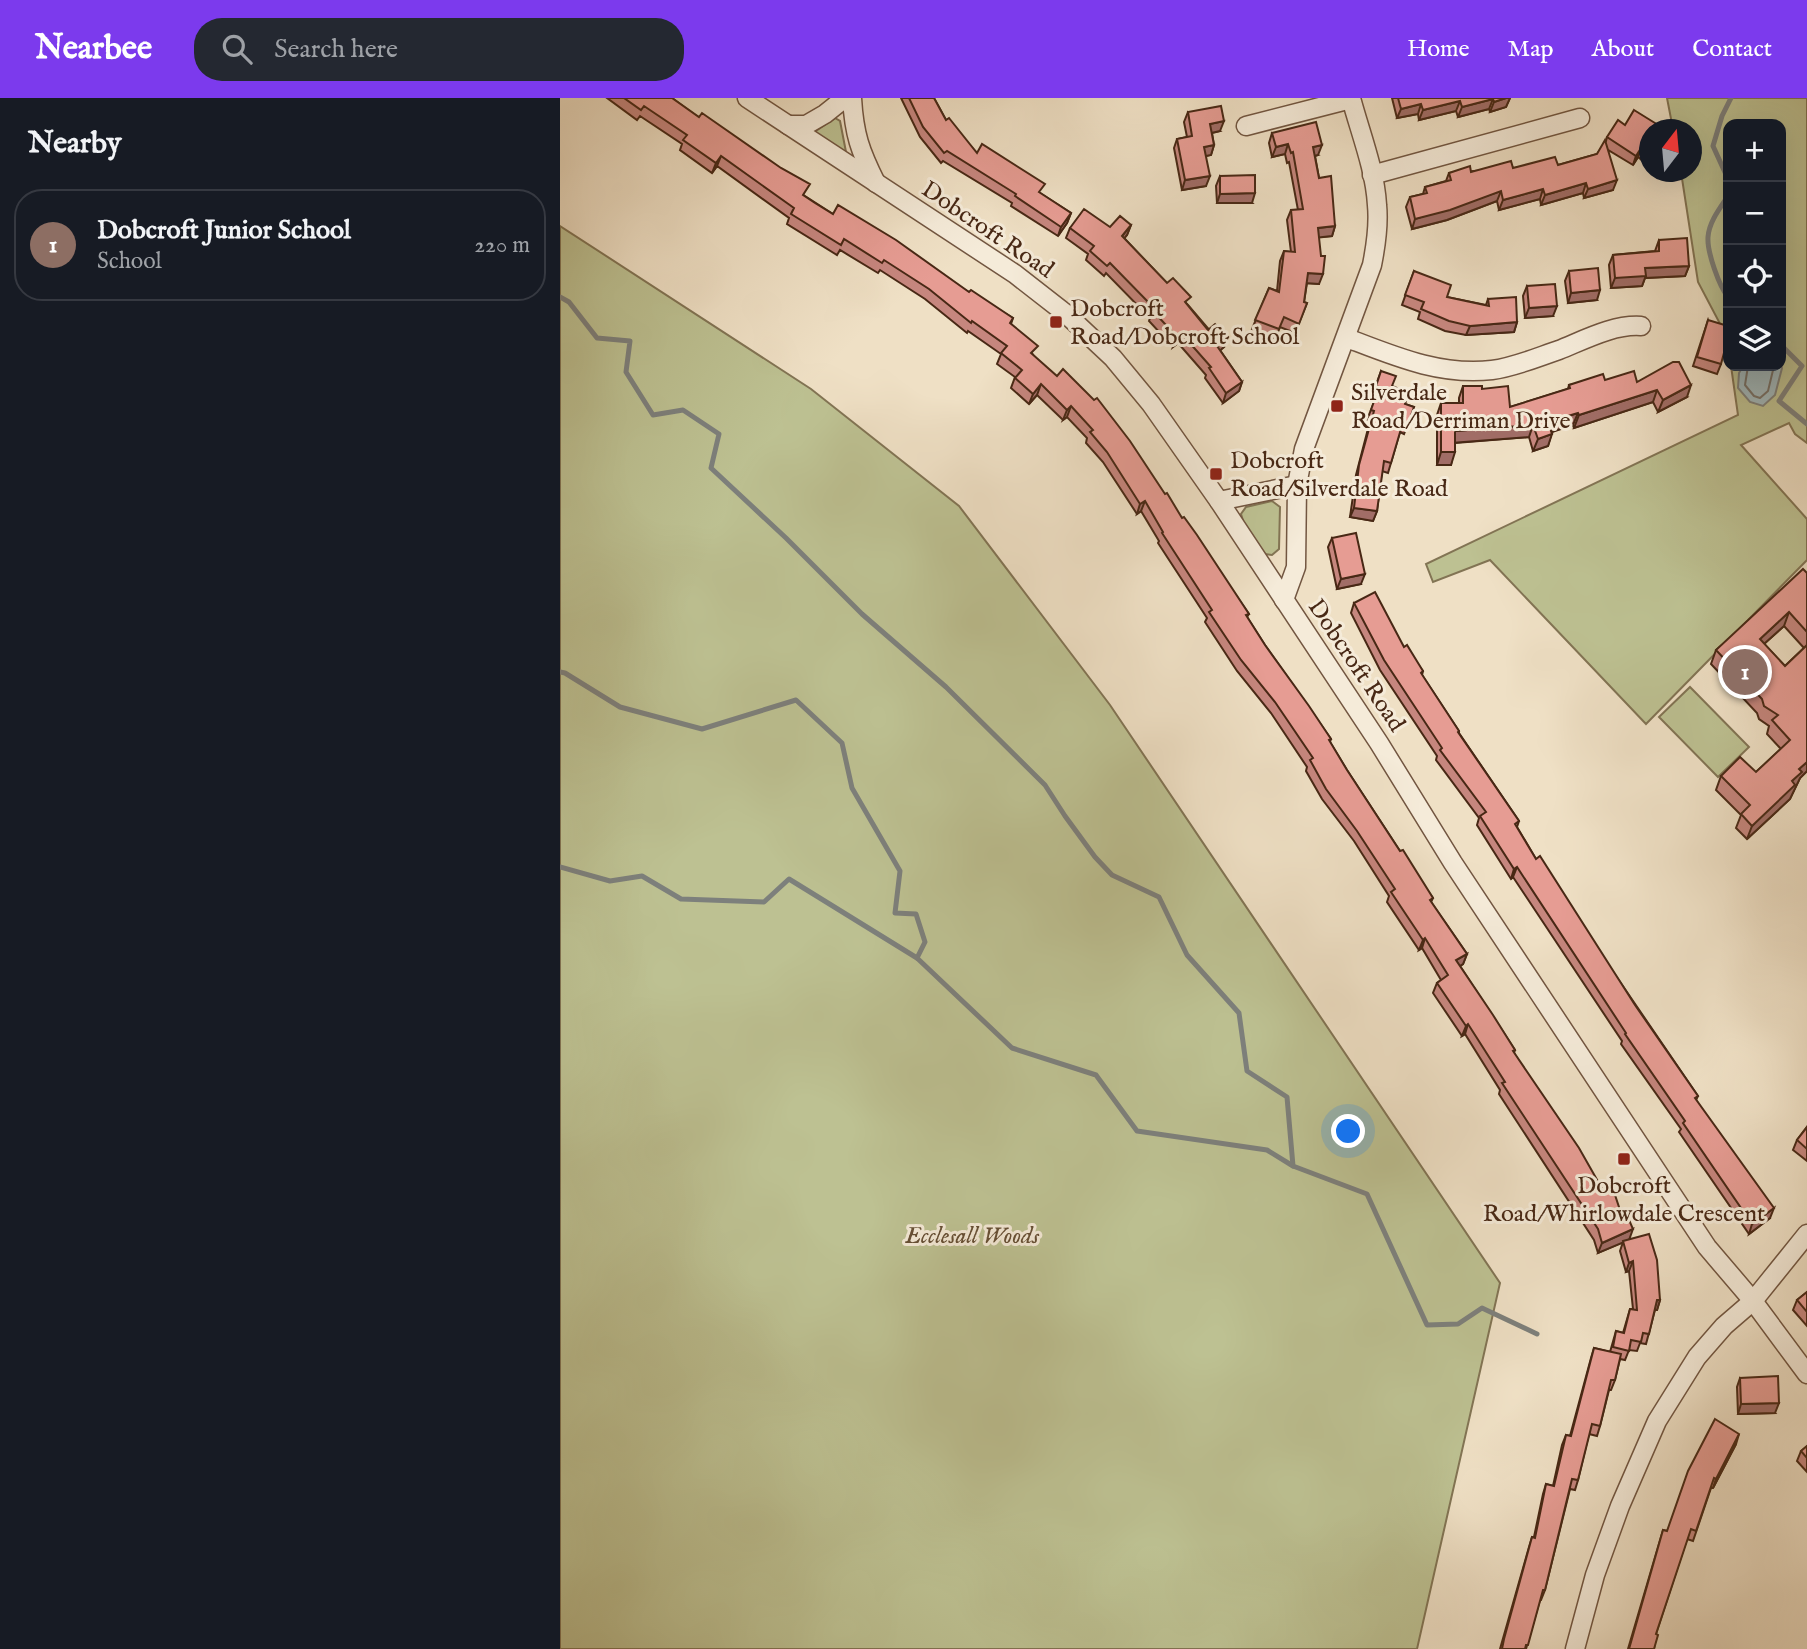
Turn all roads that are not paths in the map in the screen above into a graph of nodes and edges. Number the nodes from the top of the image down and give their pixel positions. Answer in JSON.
{"nodes":[{"id":1,"x":747,"y":98,"type":"edge"},
{"id":2,"x":845,"y":98,"type":"edge"},
{"id":3,"x":852,"y":98,"type":"edge"},
{"id":4,"x":1351,"y":98,"type":"edge"},
{"id":5,"x":1580,"y":118,"type":"dead end"},
{"id":6,"x":788,"y":125,"type":"junction"},
{"id":7,"x":1246,"y":126,"type":"dead end"},
{"id":8,"x":1372,"y":175,"type":"junction"},
{"id":9,"x":876,"y":183,"type":"junction"},
{"id":10,"x":1641,"y":326,"type":"dead end"},
{"id":11,"x":1347,"y":338,"type":"junction"},
{"id":12,"x":1297,"y":485,"type":"junction"},
{"id":13,"x":1219,"y":501,"type":"junction"},
{"id":14,"x":1284,"y":600,"type":"junction"},
{"id":15,"x":1807,"y":1234,"type":"edge"},
{"id":16,"x":1753,"y":1301,"type":"junction"},
{"id":17,"x":1807,"y":1374,"type":"edge"},
{"id":18,"x":1575,"y":1649,"type":"edge"}],
"edges":[{"from":1,"to":6,"type":"street","name":"Dobcroft Road"},
{"from":2,"to":6,"type":"street"},
{"from":3,"to":9,"type":"street"},
{"from":4,"to":7,"type":"street"},
{"from":4,"to":8,"type":"street"},
{"from":5,"to":8,"type":"street"},
{"from":6,"to":9,"type":"street","name":"Dobcroft Road"},
{"from":8,"to":11,"type":"street"},
{"from":9,"to":13,"type":"street","name":"Dobcroft Road"},
{"from":10,"to":11,"type":"street"},
{"from":11,"to":12,"type":"street"},
{"from":12,"to":13,"type":"street"},
{"from":12,"to":14,"type":"street"},
{"from":13,"to":14,"type":"street","name":"Dobcroft Road"},
{"from":14,"to":16,"type":"street","name":"Dobcroft Road"},
{"from":15,"to":16,"type":"street"},
{"from":16,"to":17,"type":"street","name":"Dobcroft Road"},
{"from":16,"to":18,"type":"street"}]}
